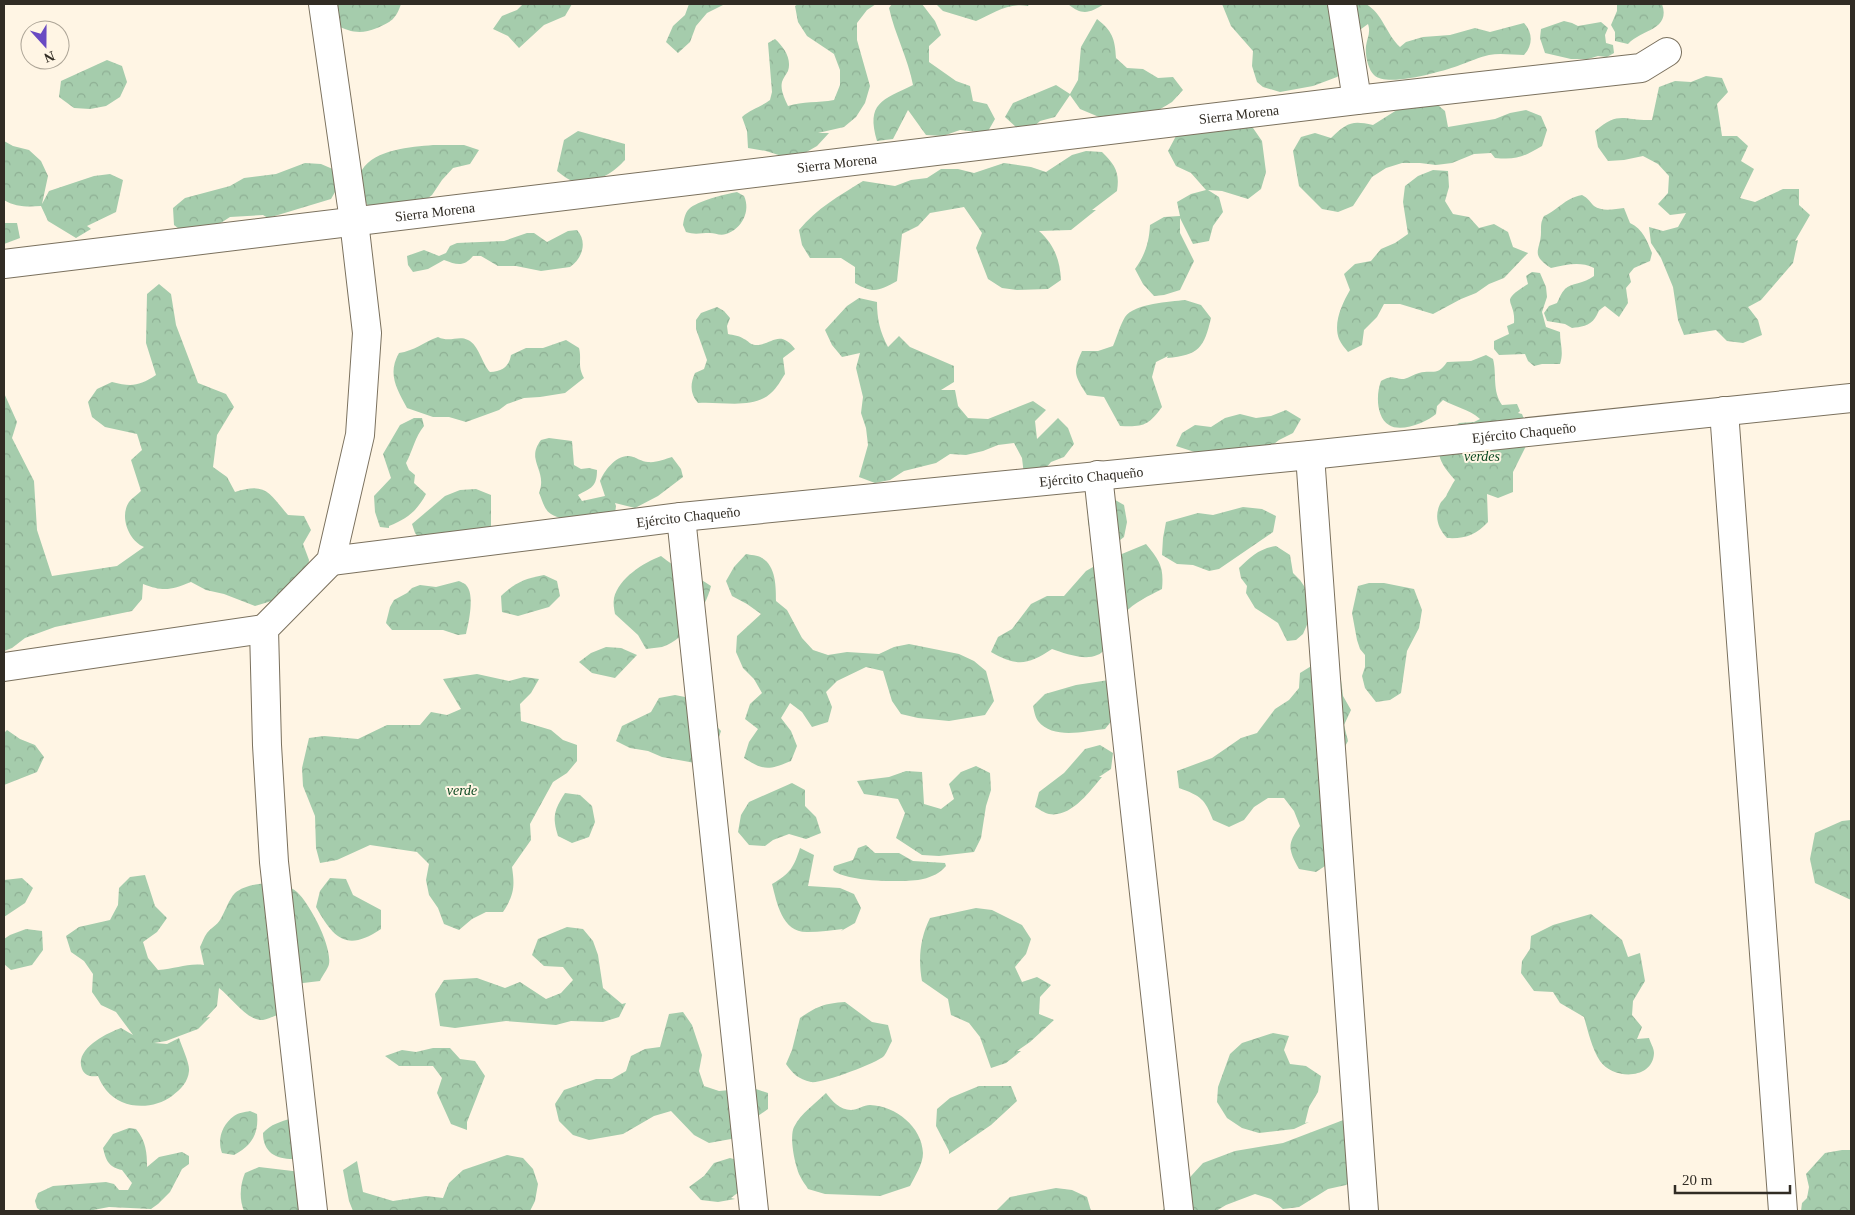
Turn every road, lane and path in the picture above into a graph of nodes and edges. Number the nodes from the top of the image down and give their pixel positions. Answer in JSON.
{"nodes":[{"id":1,"x":323,"y":4,"type":"edge"},
{"id":2,"x":1342,"y":4,"type":"edge"},
{"id":3,"x":1666,"y":52,"type":"dead end"},
{"id":4,"x":1357,"y":100,"type":"junction"},
{"id":5,"x":354,"y":222,"type":"junction"},
{"id":6,"x":4,"y":264,"type":"edge"},
{"id":7,"x":1851,"y":398,"type":"edge"},
{"id":8,"x":1724,"y":411,"type":"junction"},
{"id":9,"x":1310,"y":455,"type":"junction"},
{"id":10,"x":1098,"y":475,"type":"junction"},
{"id":11,"x":681,"y":517,"type":"junction"},
{"id":12,"x":331,"y":561,"type":"junction"},
{"id":13,"x":264,"y":629,"type":"junction"},
{"id":14,"x":4,"y":667,"type":"edge"},
{"id":15,"x":313,"y":1211,"type":"edge"},
{"id":16,"x":754,"y":1211,"type":"edge"},
{"id":17,"x":1179,"y":1211,"type":"edge"},
{"id":18,"x":1364,"y":1211,"type":"edge"},
{"id":19,"x":1782,"y":1211,"type":"edge"}],
"edges":[{"from":1,"to":5,"type":"street"},
{"from":2,"to":4,"type":"street"},
{"from":3,"to":4,"type":"street","name":"Sierra Morena"},
{"from":4,"to":5,"type":"street","name":"Sierra Morena"},
{"from":5,"to":6,"type":"street","name":"Sierra Morena"},
{"from":5,"to":12,"type":"street"},
{"from":7,"to":8,"type":"street","name":"Ejército Chaqueño"},
{"from":8,"to":9,"type":"street","name":"Ejército Chaqueño"},
{"from":8,"to":19,"type":"street"},
{"from":9,"to":10,"type":"street","name":"Ejército Chaqueño"},
{"from":9,"to":18,"type":"street"},
{"from":10,"to":11,"type":"street","name":"Ejército Chaqueño"},
{"from":10,"to":17,"type":"street"},
{"from":11,"to":12,"type":"street","name":"Ejército Chaqueño"},
{"from":11,"to":16,"type":"street"},
{"from":12,"to":13,"type":"street"},
{"from":13,"to":14,"type":"street"},
{"from":13,"to":15,"type":"street"}]}
